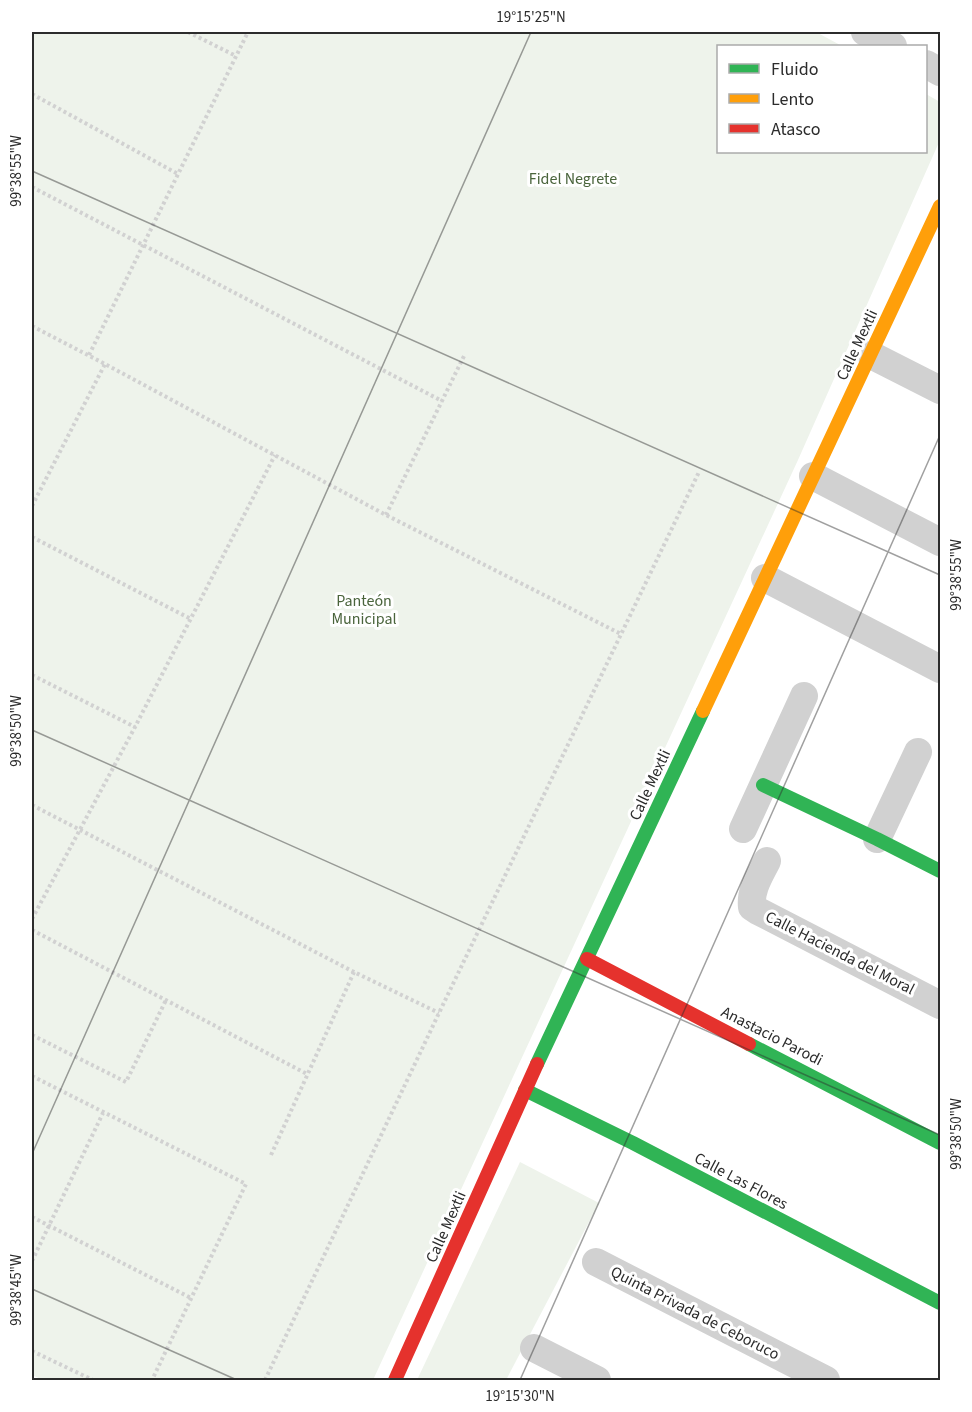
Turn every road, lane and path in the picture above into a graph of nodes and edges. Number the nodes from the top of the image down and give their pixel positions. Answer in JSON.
{"nodes":[{"id":1,"x":188,"y":32,"type":"edge"},
{"id":2,"x":248,"y":32,"type":"edge"},
{"id":3,"x":865,"y":32,"type":"edge"},
{"id":4,"x":891,"y":45,"type":"edge"},
{"id":5,"x":236,"y":56,"type":"junction"},
{"id":6,"x":32,"y":94,"type":"edge"},
{"id":7,"x":178,"y":174,"type":"junction"},
{"id":8,"x":32,"y":187,"type":"edge"},
{"id":9,"x":937,"y":222,"type":"edge"},
{"id":10,"x":143,"y":246,"type":"junction"},
{"id":11,"x":32,"y":326,"type":"edge"},
{"id":12,"x":89,"y":355,"type":"junction"},
{"id":13,"x":871,"y":355,"type":"junction"},
{"id":14,"x":464,"y":356,"type":"dead end"},
{"id":15,"x":105,"y":364,"type":"junction"},
{"id":16,"x":940,"y":390,"type":"edge"},
{"id":17,"x":442,"y":401,"type":"junction"},
{"id":18,"x":276,"y":455,"type":"junction"},
{"id":19,"x":699,"y":472,"type":"dead end"},
{"id":20,"x":813,"y":476,"type":"junction"},
{"id":21,"x":32,"y":506,"type":"edge"},
{"id":22,"x":386,"y":515,"type":"junction"},
{"id":23,"x":32,"y":537,"type":"edge"},
{"id":24,"x":940,"y":542,"type":"edge"},
{"id":25,"x":765,"y":578,"type":"junction"},
{"id":26,"x":191,"y":619,"type":"junction"},
{"id":27,"x":621,"y":634,"type":"junction"},
{"id":28,"x":940,"y":669,"type":"edge"},
{"id":29,"x":32,"y":675,"type":"edge"},
{"id":30,"x":804,"y":696,"type":"dead end"},
{"id":31,"x":135,"y":726,"type":"junction"},
{"id":32,"x":918,"y":752,"type":"dead end"},
{"id":33,"x":763,"y":785,"type":"junction"},
{"id":34,"x":32,"y":805,"type":"edge"},
{"id":35,"x":80,"y":829,"type":"junction"},
{"id":36,"x":743,"y":829,"type":"dead end"},
{"id":37,"x":877,"y":839,"type":"junction"},
{"id":38,"x":767,"y":861,"type":"dead end"},
{"id":39,"x":940,"y":871,"type":"edge"},
{"id":40,"x":32,"y":919,"type":"edge"},
{"id":41,"x":32,"y":930,"type":"edge"},
{"id":42,"x":587,"y":959,"type":"junction"},
{"id":43,"x":354,"y":972,"type":"junction"},
{"id":44,"x":166,"y":1000,"type":"junction"},
{"id":45,"x":940,"y":1005,"type":"edge"},
{"id":46,"x":439,"y":1012,"type":"junction"},
{"id":47,"x":32,"y":1035,"type":"edge"},
{"id":48,"x":307,"y":1074,"type":"junction"},
{"id":49,"x":32,"y":1076,"type":"edge"},
{"id":50,"x":525,"y":1090,"type":"junction"},
{"id":51,"x":104,"y":1113,"type":"junction"},
{"id":52,"x":940,"y":1143,"type":"edge"},
{"id":53,"x":271,"y":1155,"type":"dead end"},
{"id":54,"x":32,"y":1217,"type":"edge"},
{"id":55,"x":49,"y":1226,"type":"junction"},
{"id":56,"x":32,"y":1262,"type":"edge"},
{"id":57,"x":596,"y":1262,"type":"dead end"},
{"id":58,"x":191,"y":1298,"type":"junction"},
{"id":59,"x":940,"y":1303,"type":"edge"},
{"id":60,"x":534,"y":1348,"type":"dead end"},
{"id":61,"x":32,"y":1351,"type":"edge"},
{"id":62,"x":93,"y":1380,"type":"edge"},
{"id":63,"x":152,"y":1380,"type":"edge"},
{"id":64,"x":265,"y":1380,"type":"edge"},
{"id":65,"x":395,"y":1380,"type":"edge"},
{"id":66,"x":597,"y":1380,"type":"edge"},
{"id":67,"x":826,"y":1380,"type":"edge"}],
"edges":[{"from":1,"to":5,"type":"path"},
{"from":2,"to":5,"type":"path"},
{"from":3,"to":4,"type":"street"},
{"from":5,"to":7,"type":"path"},
{"from":6,"to":7,"type":"path"},
{"from":7,"to":10,"type":"path"},
{"from":8,"to":10,"type":"path"},
{"from":9,"to":13,"type":"street","name":"Calle Mextli"},
{"from":10,"to":12,"type":"path"},
{"from":10,"to":17,"type":"path"},
{"from":11,"to":12,"type":"path"},
{"from":12,"to":15,"type":"path"},
{"from":13,"to":16,"type":"street"},
{"from":13,"to":20,"type":"street","name":"Calle Mextli"},
{"from":14,"to":17,"type":"path"},
{"from":15,"to":18,"type":"path"},
{"from":15,"to":21,"type":"path"},
{"from":17,"to":22,"type":"path"},
{"from":18,"to":22,"type":"path"},
{"from":18,"to":26,"type":"path"},
{"from":19,"to":27,"type":"path"},
{"from":20,"to":24,"type":"street"},
{"from":20,"to":25,"type":"street","name":"Calle Mextli"},
{"from":22,"to":27,"type":"path"},
{"from":23,"to":26,"type":"path"},
{"from":25,"to":28,"type":"street"},
{"from":25,"to":42,"type":"street","name":"Calle Mextli"},
{"from":26,"to":31,"type":"path"},
{"from":27,"to":46,"type":"path"},
{"from":29,"to":31,"type":"path"},
{"from":30,"to":33,"type":"street"},
{"from":31,"to":35,"type":"path"},
{"from":32,"to":37,"type":"street"},
{"from":33,"to":36,"type":"street"},
{"from":33,"to":37,"type":"street"},
{"from":34,"to":35,"type":"path"},
{"from":35,"to":40,"type":"path"},
{"from":35,"to":43,"type":"path"},
{"from":37,"to":39,"type":"street"},
{"from":38,"to":45,"type":"street","name":"Calle Hacienda del Moral"},
{"from":41,"to":44,"type":"path"},
{"from":42,"to":50,"type":"street","name":"Calle Mextli"},
{"from":42,"to":52,"type":"street","name":"Anastacio Parodi"},
{"from":43,"to":46,"type":"path"},
{"from":43,"to":48,"type":"path"},
{"from":44,"to":47,"type":"path"},
{"from":44,"to":48,"type":"path"},
{"from":46,"to":64,"type":"path"},
{"from":48,"to":53,"type":"path"},
{"from":49,"to":51,"type":"path"},
{"from":50,"to":59,"type":"street","name":"Calle Las Flores"},
{"from":50,"to":65,"type":"street","name":"Calle Mextli"},
{"from":51,"to":55,"type":"path"},
{"from":51,"to":58,"type":"path"},
{"from":54,"to":55,"type":"path"},
{"from":55,"to":56,"type":"path"},
{"from":55,"to":58,"type":"path"},
{"from":57,"to":67,"type":"street","name":"Quinta Privada de Ceboruco"},
{"from":58,"to":63,"type":"path"},
{"from":60,"to":66,"type":"street"},
{"from":61,"to":62,"type":"path"}]}
